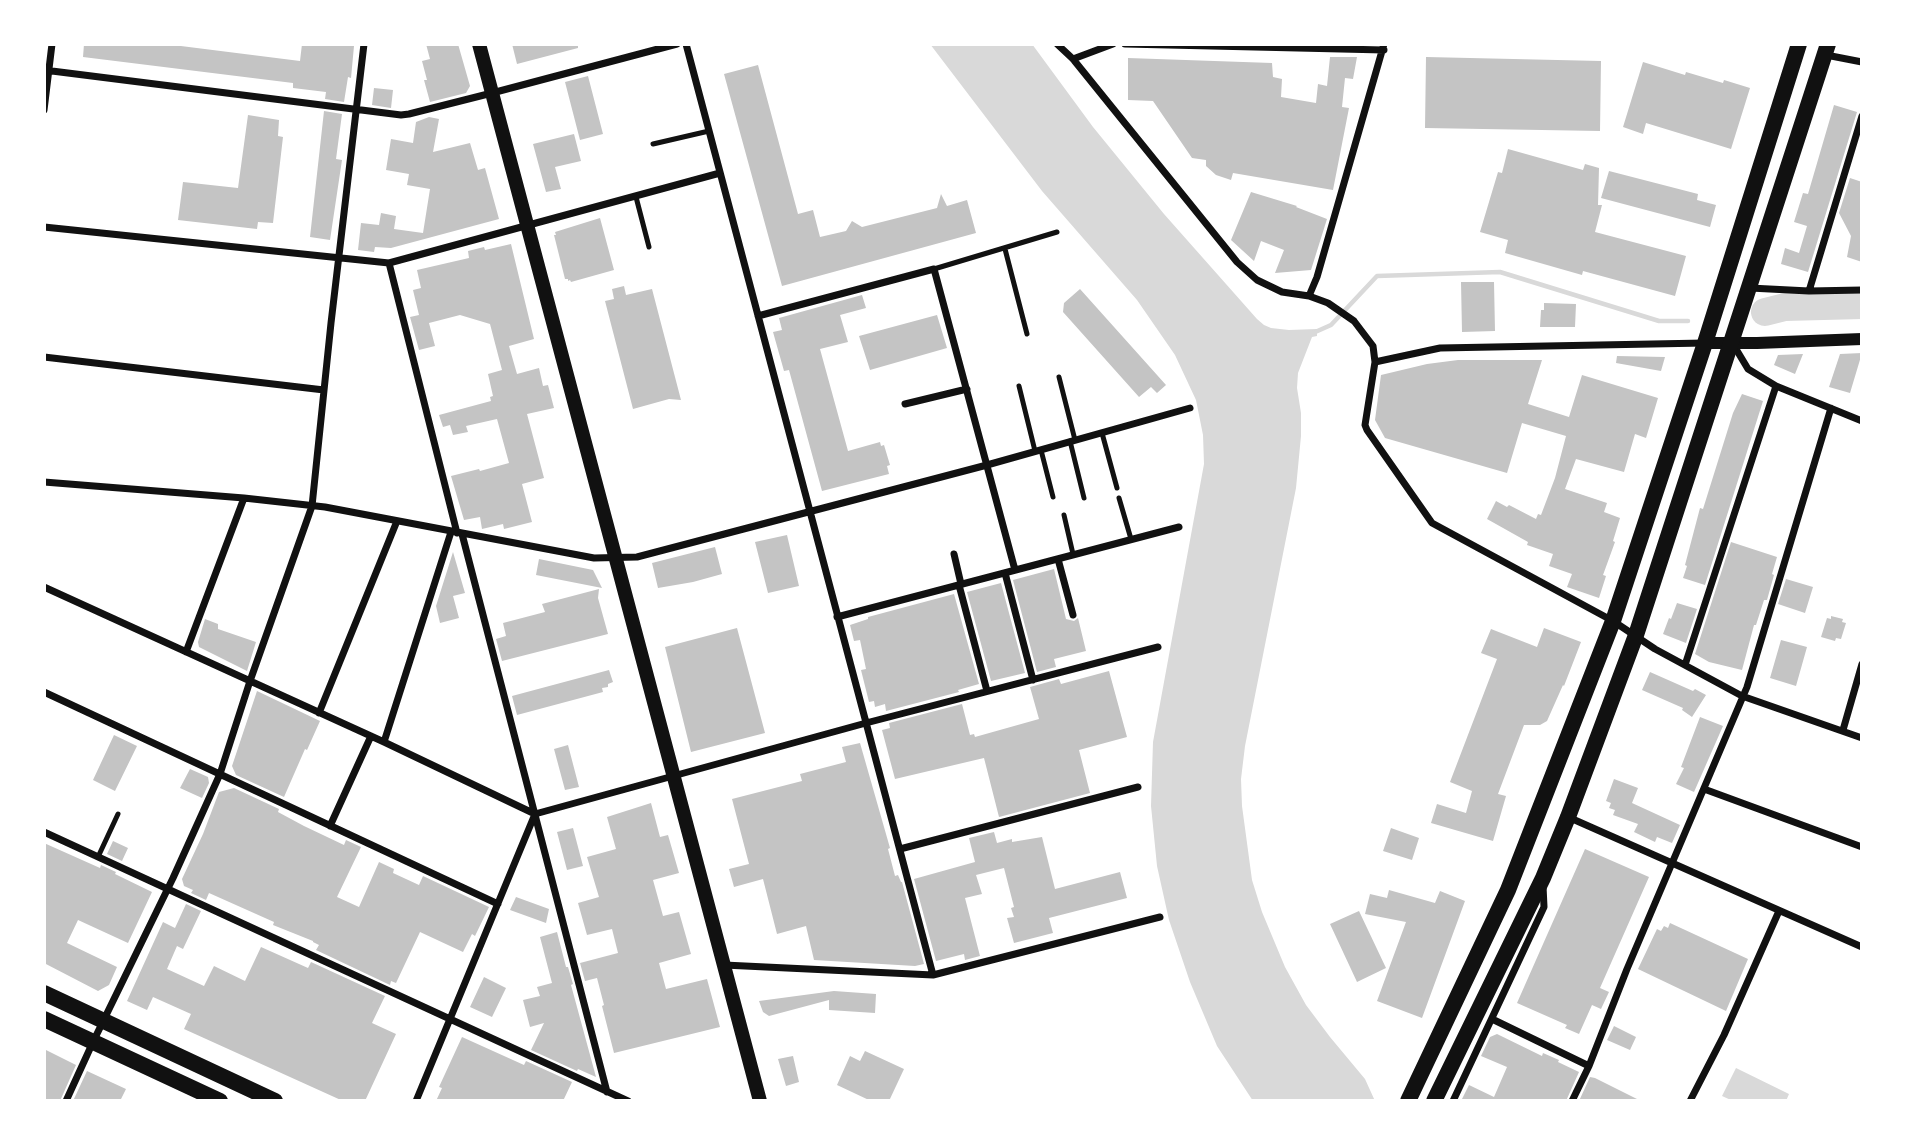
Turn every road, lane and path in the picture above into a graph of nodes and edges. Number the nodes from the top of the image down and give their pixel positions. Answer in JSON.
{"nodes":[{"id":1,"x":52,"y":44,"type":"edge"},
{"id":2,"x":364,"y":44,"type":"edge"},
{"id":3,"x":479,"y":44,"type":"edge"},
{"id":4,"x":677,"y":44,"type":"edge"},
{"id":5,"x":686,"y":44,"type":"edge"},
{"id":6,"x":1056,"y":44,"type":"edge"},
{"id":7,"x":1114,"y":44,"type":"edge"},
{"id":8,"x":1125,"y":44,"type":"edge"},
{"id":9,"x":1799,"y":44,"type":"edge"},
{"id":10,"x":1384,"y":47,"type":"edge"},
{"id":11,"x":1827,"y":49,"type":"edge"},
{"id":12,"x":1073,"y":59,"type":"junction"},
{"id":13,"x":1862,"y":62,"type":"edge"},
{"id":14,"x":46,"y":70,"type":"edge"},
{"id":15,"x":492,"y":93,"type":"junction"},
{"id":16,"x":44,"y":110,"type":"edge"},
{"id":17,"x":356,"y":110,"type":"junction"},
{"id":18,"x":1862,"y":116,"type":"edge"},
{"id":19,"x":709,"y":131,"type":"junction"},
{"id":20,"x":653,"y":144,"type":"dead end"},
{"id":21,"x":720,"y":173,"type":"junction"},
{"id":22,"x":636,"y":197,"type":"junction"},
{"id":23,"x":44,"y":227,"type":"edge"},
{"id":24,"x":528,"y":227,"type":"junction"},
{"id":25,"x":1057,"y":232,"type":"dead end"},
{"id":26,"x":649,"y":247,"type":"dead end"},
{"id":27,"x":1005,"y":249,"type":"junction"},
{"id":28,"x":340,"y":258,"type":"junction"},
{"id":29,"x":389,"y":263,"type":"junction"},
{"id":30,"x":934,"y":270,"type":"junction"},
{"id":31,"x":1749,"y":288,"type":"junction"},
{"id":32,"x":1862,"y":290,"type":"edge"},
{"id":33,"x":1809,"y":291,"type":"junction"},
{"id":34,"x":1309,"y":296,"type":"junction"},
{"id":35,"x":758,"y":316,"type":"junction"},
{"id":36,"x":1027,"y":334,"type":"dead end"},
{"id":37,"x":1862,"y":339,"type":"edge"},
{"id":38,"x":1705,"y":343,"type":"junction"},
{"id":39,"x":1732,"y":344,"type":"junction"},
{"id":40,"x":44,"y":357,"type":"edge"},
{"id":41,"x":1375,"y":362,"type":"junction"},
{"id":42,"x":1059,"y":377,"type":"dead end"},
{"id":43,"x":1019,"y":386,"type":"dead end"},
{"id":44,"x":1776,"y":386,"type":"junction"},
{"id":45,"x":967,"y":389,"type":"junction"},
{"id":46,"x":324,"y":390,"type":"junction"},
{"id":47,"x":905,"y":404,"type":"dead end"},
{"id":48,"x":1191,"y":408,"type":"dead end"},
{"id":49,"x":1831,"y":408,"type":"junction"},
{"id":50,"x":1862,"y":421,"type":"edge"},
{"id":51,"x":1102,"y":433,"type":"junction"},
{"id":52,"x":1073,"y":441,"type":"junction"},
{"id":53,"x":1038,"y":450,"type":"junction"},
{"id":54,"x":987,"y":465,"type":"junction"},
{"id":55,"x":44,"y":482,"type":"edge"},
{"id":56,"x":1116,"y":488,"type":"dead end"},
{"id":57,"x":1053,"y":497,"type":"dead end"},
{"id":58,"x":244,"y":498,"type":"junction"},
{"id":59,"x":1084,"y":498,"type":"dead end"},
{"id":60,"x":1119,"y":498,"type":"dead end"},
{"id":61,"x":312,"y":506,"type":"junction"},
{"id":62,"x":809,"y":512,"type":"junction"},
{"id":63,"x":1064,"y":515,"type":"dead end"},
{"id":64,"x":397,"y":521,"type":"junction"},
{"id":65,"x":1179,"y":527,"type":"dead end"},
{"id":66,"x":457,"y":533,"type":"junction"},
{"id":67,"x":1131,"y":540,"type":"junction"},
{"id":68,"x":954,"y":554,"type":"dead end"},
{"id":69,"x":1073,"y":554,"type":"junction"},
{"id":70,"x":615,"y":558,"type":"junction"},
{"id":71,"x":1058,"y":558,"type":"junction"},
{"id":72,"x":1015,"y":570,"type":"junction"},
{"id":73,"x":1005,"y":573,"type":"junction"},
{"id":74,"x":960,"y":584,"type":"junction"},
{"id":75,"x":44,"y":587,"type":"edge"},
{"id":76,"x":1073,"y":615,"type":"dead end"},
{"id":77,"x":837,"y":617,"type":"junction"},
{"id":78,"x":1613,"y":621,"type":"junction"},
{"id":79,"x":1636,"y":635,"type":"junction"},
{"id":80,"x":1158,"y":646,"type":"dead end"},
{"id":81,"x":186,"y":652,"type":"junction"},
{"id":82,"x":1862,"y":664,"type":"edge"},
{"id":83,"x":1685,"y":665,"type":"junction"},
{"id":84,"x":1032,"y":680,"type":"junction"},
{"id":85,"x":250,"y":681,"type":"junction"},
{"id":86,"x":986,"y":691,"type":"junction"},
{"id":87,"x":44,"y":692,"type":"edge"},
{"id":88,"x":1742,"y":696,"type":"junction"},
{"id":89,"x":319,"y":713,"type":"junction"},
{"id":90,"x":866,"y":723,"type":"junction"},
{"id":91,"x":1843,"y":730,"type":"junction"},
{"id":92,"x":371,"y":736,"type":"junction"},
{"id":93,"x":1862,"y":738,"type":"edge"},
{"id":94,"x":384,"y":742,"type":"junction"},
{"id":95,"x":220,"y":774,"type":"junction"},
{"id":96,"x":673,"y":776,"type":"junction"},
{"id":97,"x":1138,"y":787,"type":"dead end"},
{"id":98,"x":1704,"y":789,"type":"junction"},
{"id":99,"x":118,"y":814,"type":"dead end"},
{"id":100,"x":535,"y":814,"type":"junction"},
{"id":101,"x":1568,"y":817,"type":"junction"},
{"id":102,"x":330,"y":826,"type":"junction"},
{"id":103,"x":44,"y":832,"type":"edge"},
{"id":104,"x":1862,"y":847,"type":"edge"},
{"id":105,"x":900,"y":849,"type":"junction"},
{"id":106,"x":98,"y":857,"type":"junction"},
{"id":107,"x":1672,"y":862,"type":"junction"},
{"id":108,"x":1542,"y":878,"type":"junction"},
{"id":109,"x":167,"y":889,"type":"junction"},
{"id":110,"x":498,"y":904,"type":"junction"},
{"id":111,"x":1779,"y":911,"type":"junction"},
{"id":112,"x":1160,"y":917,"type":"dead end"},
{"id":113,"x":1862,"y":947,"type":"edge"},
{"id":114,"x":723,"y":965,"type":"junction"},
{"id":115,"x":933,"y":975,"type":"junction"},
{"id":116,"x":44,"y":993,"type":"edge"},
{"id":117,"x":44,"y":1019,"type":"edge"},
{"id":118,"x":450,"y":1019,"type":"junction"},
{"id":119,"x":1492,"y":1019,"type":"junction"},
{"id":120,"x":103,"y":1021,"type":"junction"},
{"id":121,"x":93,"y":1042,"type":"junction"},
{"id":122,"x":1589,"y":1066,"type":"junction"},
{"id":123,"x":607,"y":1091,"type":"junction"},
{"id":124,"x":66,"y":1101,"type":"edge"},
{"id":125,"x":220,"y":1101,"type":"edge"},
{"id":126,"x":275,"y":1101,"type":"edge"},
{"id":127,"x":416,"y":1101,"type":"edge"},
{"id":128,"x":628,"y":1101,"type":"edge"},
{"id":129,"x":760,"y":1101,"type":"edge"},
{"id":130,"x":1408,"y":1101,"type":"edge"},
{"id":131,"x":1434,"y":1101,"type":"edge"},
{"id":132,"x":1453,"y":1101,"type":"edge"},
{"id":133,"x":1572,"y":1101,"type":"edge"},
{"id":134,"x":1690,"y":1101,"type":"edge"}],
"edges":[{"from":1,"to":14,"type":"street"},
{"from":2,"to":17,"type":"street"},
{"from":3,"to":15,"type":"main road"},
{"from":4,"to":15,"type":"street"},
{"from":5,"to":19,"type":"street"},
{"from":6,"to":12,"type":"street"},
{"from":7,"to":12,"type":"street"},
{"from":8,"to":10,"type":"street"},
{"from":9,"to":38,"type":"main road"},
{"from":10,"to":34,"type":"street"},
{"from":11,"to":13,"type":"street"},
{"from":11,"to":31,"type":"main road"},
{"from":12,"to":34,"type":"street"},
{"from":14,"to":16,"type":"street"},
{"from":14,"to":17,"type":"street"},
{"from":15,"to":17,"type":"street"},
{"from":15,"to":24,"type":"main road"},
{"from":17,"to":28,"type":"street"},
{"from":18,"to":33,"type":"street"},
{"from":19,"to":20,"type":"lane"},
{"from":19,"to":21,"type":"street"},
{"from":21,"to":22,"type":"street"},
{"from":21,"to":35,"type":"street"},
{"from":22,"to":24,"type":"street"},
{"from":22,"to":26,"type":"lane"},
{"from":23,"to":28,"type":"street"},
{"from":24,"to":29,"type":"street"},
{"from":24,"to":70,"type":"main road"},
{"from":25,"to":27,"type":"lane"},
{"from":27,"to":30,"type":"lane"},
{"from":27,"to":36,"type":"lane"},
{"from":28,"to":29,"type":"street"},
{"from":28,"to":46,"type":"street"},
{"from":29,"to":66,"type":"street"},
{"from":30,"to":35,"type":"street"},
{"from":30,"to":45,"type":"street"},
{"from":31,"to":33,"type":"street"},
{"from":31,"to":39,"type":"main road"},
{"from":32,"to":33,"type":"street"},
{"from":34,"to":41,"type":"street"},
{"from":35,"to":62,"type":"street"},
{"from":37,"to":39,"type":"street"},
{"from":38,"to":39,"type":"street"},
{"from":38,"to":41,"type":"street"},
{"from":38,"to":78,"type":"main road"},
{"from":39,"to":44,"type":"street"},
{"from":39,"to":79,"type":"main road"},
{"from":40,"to":46,"type":"street"},
{"from":41,"to":78,"type":"street"},
{"from":42,"to":52,"type":"lane"},
{"from":43,"to":53,"type":"lane"},
{"from":44,"to":49,"type":"street"},
{"from":44,"to":83,"type":"street"},
{"from":45,"to":47,"type":"street"},
{"from":45,"to":54,"type":"street"},
{"from":46,"to":61,"type":"street"},
{"from":48,"to":51,"type":"street"},
{"from":49,"to":50,"type":"street"},
{"from":49,"to":88,"type":"street"},
{"from":51,"to":52,"type":"street"},
{"from":51,"to":56,"type":"lane"},
{"from":52,"to":53,"type":"street"},
{"from":52,"to":59,"type":"lane"},
{"from":53,"to":54,"type":"street"},
{"from":53,"to":57,"type":"lane"},
{"from":54,"to":62,"type":"street"},
{"from":54,"to":72,"type":"street"},
{"from":55,"to":58,"type":"street"},
{"from":58,"to":61,"type":"street"},
{"from":58,"to":81,"type":"street"},
{"from":60,"to":67,"type":"lane"},
{"from":61,"to":64,"type":"street"},
{"from":61,"to":85,"type":"street"},
{"from":62,"to":70,"type":"street"},
{"from":62,"to":77,"type":"street"},
{"from":63,"to":69,"type":"lane"},
{"from":64,"to":66,"type":"street"},
{"from":64,"to":89,"type":"street"},
{"from":65,"to":67,"type":"street"},
{"from":66,"to":70,"type":"street"},
{"from":66,"to":94,"type":"street"},
{"from":66,"to":100,"type":"street"},
{"from":67,"to":69,"type":"street"},
{"from":68,"to":74,"type":"street"},
{"from":69,"to":71,"type":"street"},
{"from":70,"to":96,"type":"main road"},
{"from":71,"to":72,"type":"street"},
{"from":71,"to":76,"type":"street"},
{"from":72,"to":73,"type":"street"},
{"from":73,"to":74,"type":"street"},
{"from":73,"to":84,"type":"street"},
{"from":74,"to":77,"type":"street"},
{"from":74,"to":86,"type":"street"},
{"from":75,"to":81,"type":"street"},
{"from":77,"to":90,"type":"street"},
{"from":78,"to":79,"type":"street"},
{"from":78,"to":130,"type":"main road"},
{"from":79,"to":83,"type":"street"},
{"from":79,"to":101,"type":"main road"},
{"from":80,"to":84,"type":"street"},
{"from":81,"to":85,"type":"street"},
{"from":82,"to":91,"type":"street"},
{"from":83,"to":88,"type":"street"},
{"from":84,"to":86,"type":"street"},
{"from":85,"to":89,"type":"street"},
{"from":85,"to":95,"type":"street"},
{"from":86,"to":90,"type":"street"},
{"from":87,"to":95,"type":"street"},
{"from":88,"to":91,"type":"street"},
{"from":88,"to":98,"type":"street"},
{"from":89,"to":92,"type":"street"},
{"from":90,"to":96,"type":"street"},
{"from":90,"to":105,"type":"street"},
{"from":91,"to":93,"type":"street"},
{"from":92,"to":94,"type":"street"},
{"from":92,"to":102,"type":"street"},
{"from":94,"to":100,"type":"street"},
{"from":95,"to":102,"type":"street"},
{"from":95,"to":109,"type":"street"},
{"from":96,"to":100,"type":"street"},
{"from":96,"to":114,"type":"main road"},
{"from":97,"to":105,"type":"street"},
{"from":98,"to":104,"type":"street"},
{"from":98,"to":107,"type":"street"},
{"from":99,"to":106,"type":"lane"},
{"from":100,"to":110,"type":"street"},
{"from":100,"to":123,"type":"street"},
{"from":101,"to":107,"type":"street"},
{"from":101,"to":108,"type":"main road"},
{"from":102,"to":110,"type":"street"},
{"from":103,"to":106,"type":"street"},
{"from":105,"to":115,"type":"street"},
{"from":106,"to":109,"type":"street"},
{"from":107,"to":111,"type":"street"},
{"from":107,"to":122,"type":"street"},
{"from":108,"to":119,"type":"street"},
{"from":108,"to":131,"type":"main road"},
{"from":109,"to":118,"type":"street"},
{"from":109,"to":120,"type":"street"},
{"from":110,"to":118,"type":"street"},
{"from":111,"to":113,"type":"street"},
{"from":111,"to":134,"type":"street"},
{"from":112,"to":115,"type":"street"},
{"from":114,"to":115,"type":"street"},
{"from":114,"to":129,"type":"main road"},
{"from":116,"to":120,"type":"main road"},
{"from":117,"to":121,"type":"main road"},
{"from":118,"to":123,"type":"street"},
{"from":118,"to":127,"type":"street"},
{"from":119,"to":122,"type":"street"},
{"from":119,"to":132,"type":"street"},
{"from":120,"to":121,"type":"street"},
{"from":120,"to":126,"type":"main road"},
{"from":121,"to":124,"type":"street"},
{"from":121,"to":125,"type":"main road"},
{"from":122,"to":133,"type":"street"},
{"from":123,"to":128,"type":"street"}]}
